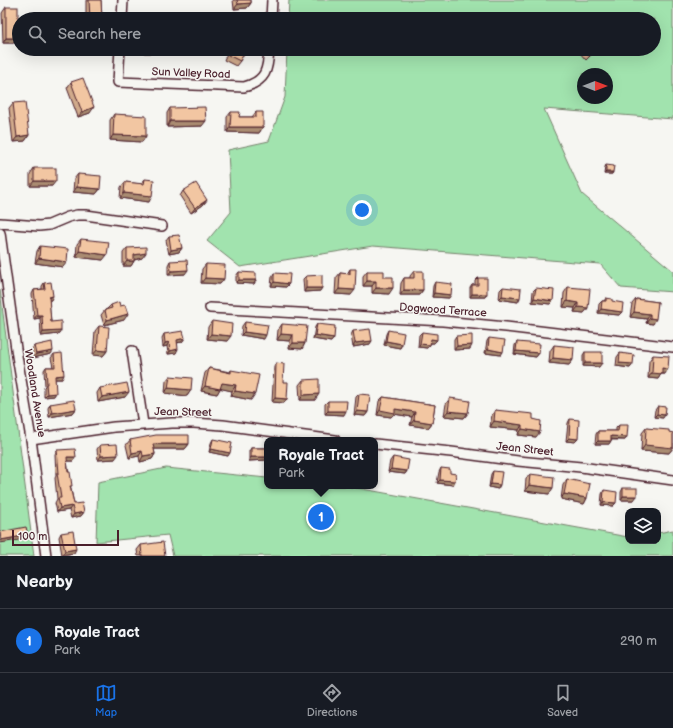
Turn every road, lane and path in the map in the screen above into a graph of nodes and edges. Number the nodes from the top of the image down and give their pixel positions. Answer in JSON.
{"nodes":[{"id":1,"x":123,"y":0,"type":"edge"},
{"id":2,"x":272,"y":0,"type":"edge"},
{"id":3,"x":122,"y":12,"type":"edge"},
{"id":4,"x":271,"y":12,"type":"edge"},
{"id":5,"x":120,"y":56,"type":"edge"},
{"id":6,"x":268,"y":56,"type":"edge"},
{"id":7,"x":0,"y":223,"type":"edge"},
{"id":8,"x":162,"y":226,"type":"dead end"},
{"id":9,"x":0,"y":233,"type":"edge"},
{"id":10,"x":2,"y":264,"type":"edge"},
{"id":11,"x":210,"y":308,"type":"dead end"},
{"id":12,"x":673,"y":347,"type":"edge"},
{"id":13,"x":132,"y":351,"type":"dead end"},
{"id":14,"x":143,"y":424,"type":"junction"},
{"id":15,"x":313,"y":437,"type":"edge"},
{"id":16,"x":31,"y":439,"type":"junction"},
{"id":17,"x":378,"y":444,"type":"edge"},
{"id":18,"x":673,"y":480,"type":"edge"},
{"id":19,"x":46,"y":556,"type":"edge"}],
"edges":[{"from":1,"to":3,"type":"street"},
{"from":2,"to":4,"type":"street"},
{"from":5,"to":6,"type":"street","name":"Sun Valley Road"},
{"from":7,"to":8,"type":"street"},
{"from":9,"to":10,"type":"street","name":"Woodland Avenue"},
{"from":10,"to":16,"type":"street","name":"Woodland Avenue"},
{"from":11,"to":12,"type":"street","name":"Dogwood Terrace"},
{"from":13,"to":14,"type":"street"},
{"from":14,"to":15,"type":"street","name":"Jean Street"},
{"from":14,"to":16,"type":"street","name":"Jean Street"},
{"from":16,"to":19,"type":"street","name":"Woodland Avenue"},
{"from":17,"to":18,"type":"street","name":"Jean Street"}]}
